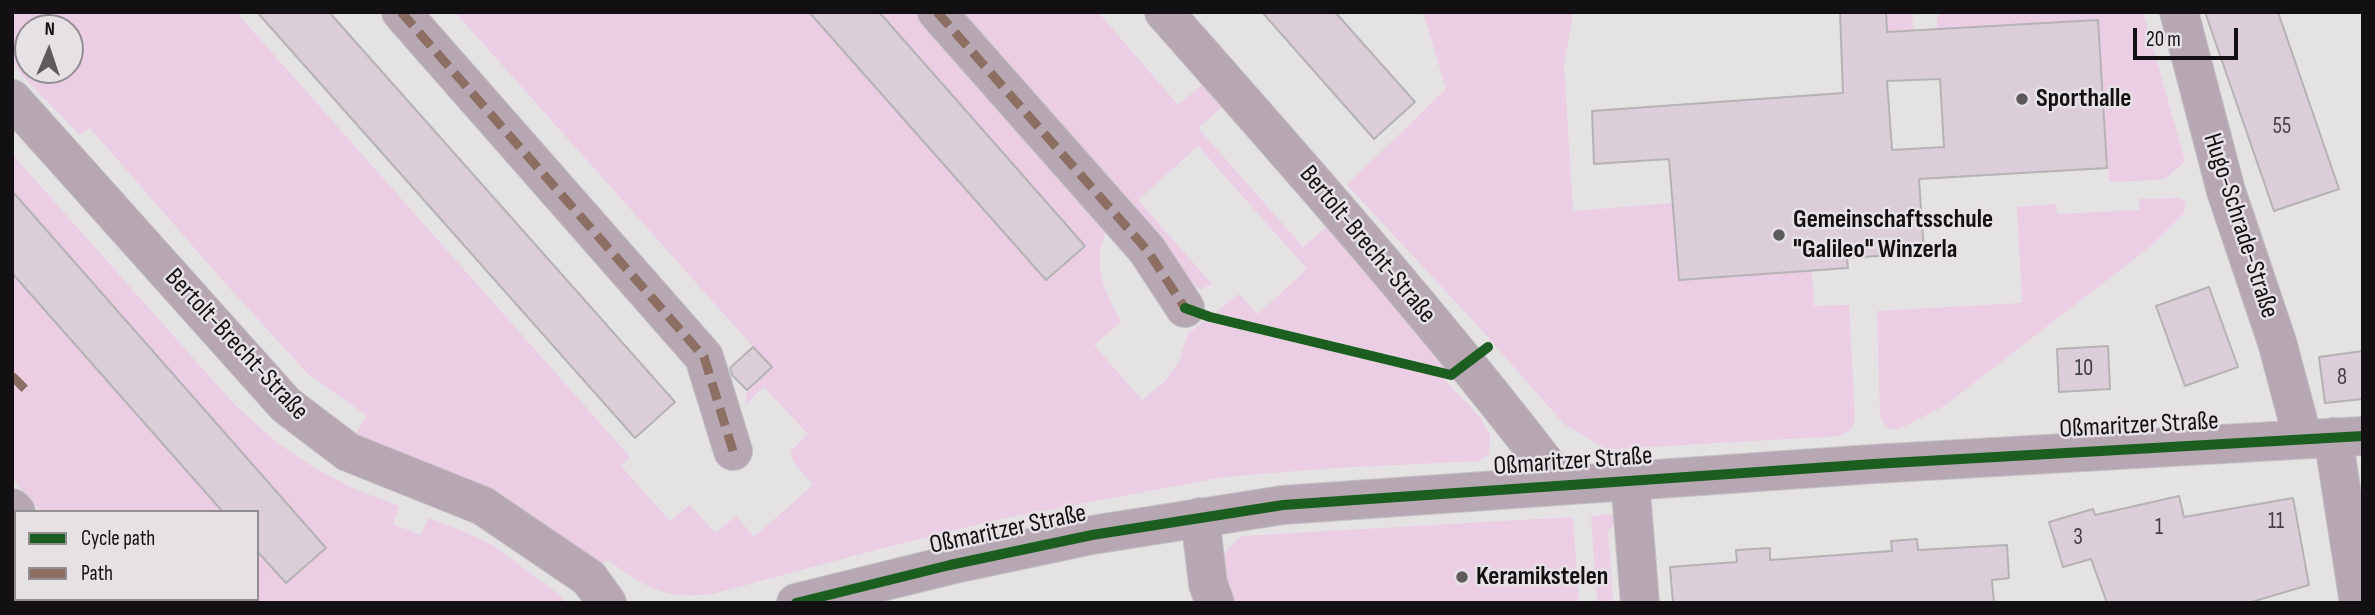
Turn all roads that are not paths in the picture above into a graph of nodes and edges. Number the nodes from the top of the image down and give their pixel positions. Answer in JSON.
{"nodes":[{"id":1,"x":401,"y":12,"type":"edge"},
{"id":2,"x":937,"y":12,"type":"edge"},
{"id":3,"x":1164,"y":12,"type":"edge"},
{"id":4,"x":2179,"y":12,"type":"edge"},
{"id":5,"x":12,"y":99,"type":"edge"},
{"id":6,"x":1185,"y":308,"type":"dead end"},
{"id":7,"x":2333,"y":437,"type":"edge"},
{"id":8,"x":733,"y":451,"type":"dead end"},
{"id":9,"x":1630,"y":480,"type":"junction"},
{"id":10,"x":1562,"y":485,"type":"junction"},
{"id":11,"x":1200,"y":517,"type":"junction"},
{"id":12,"x":607,"y":603,"type":"edge"},
{"id":13,"x":796,"y":603,"type":"edge"},
{"id":14,"x":1215,"y":603,"type":"edge"},
{"id":15,"x":1640,"y":603,"type":"edge"},
{"id":16,"x":2359,"y":603,"type":"edge"}],
"edges":[{"from":1,"to":8,"type":"street"},
{"from":2,"to":6,"type":"street"},
{"from":3,"to":10,"type":"street","name":"Bertolt-Brecht-Straße"},
{"from":4,"to":7,"type":"street","name":"Hugo-Schrade-Straße"},
{"from":5,"to":12,"type":"street","name":"Bertolt-Brecht-Straße"},
{"from":7,"to":9,"type":"street","name":"Oßmaritzer Straße"},
{"from":7,"to":16,"type":"street","name":"Hugo-Schrade-Straße"},
{"from":9,"to":10,"type":"street","name":"Oßmaritzer Straße"},
{"from":9,"to":15,"type":"street"},
{"from":10,"to":11,"type":"street","name":"Oßmaritzer Straße"},
{"from":11,"to":13,"type":"street","name":"Oßmaritzer Straße"},
{"from":11,"to":14,"type":"street"}]}
